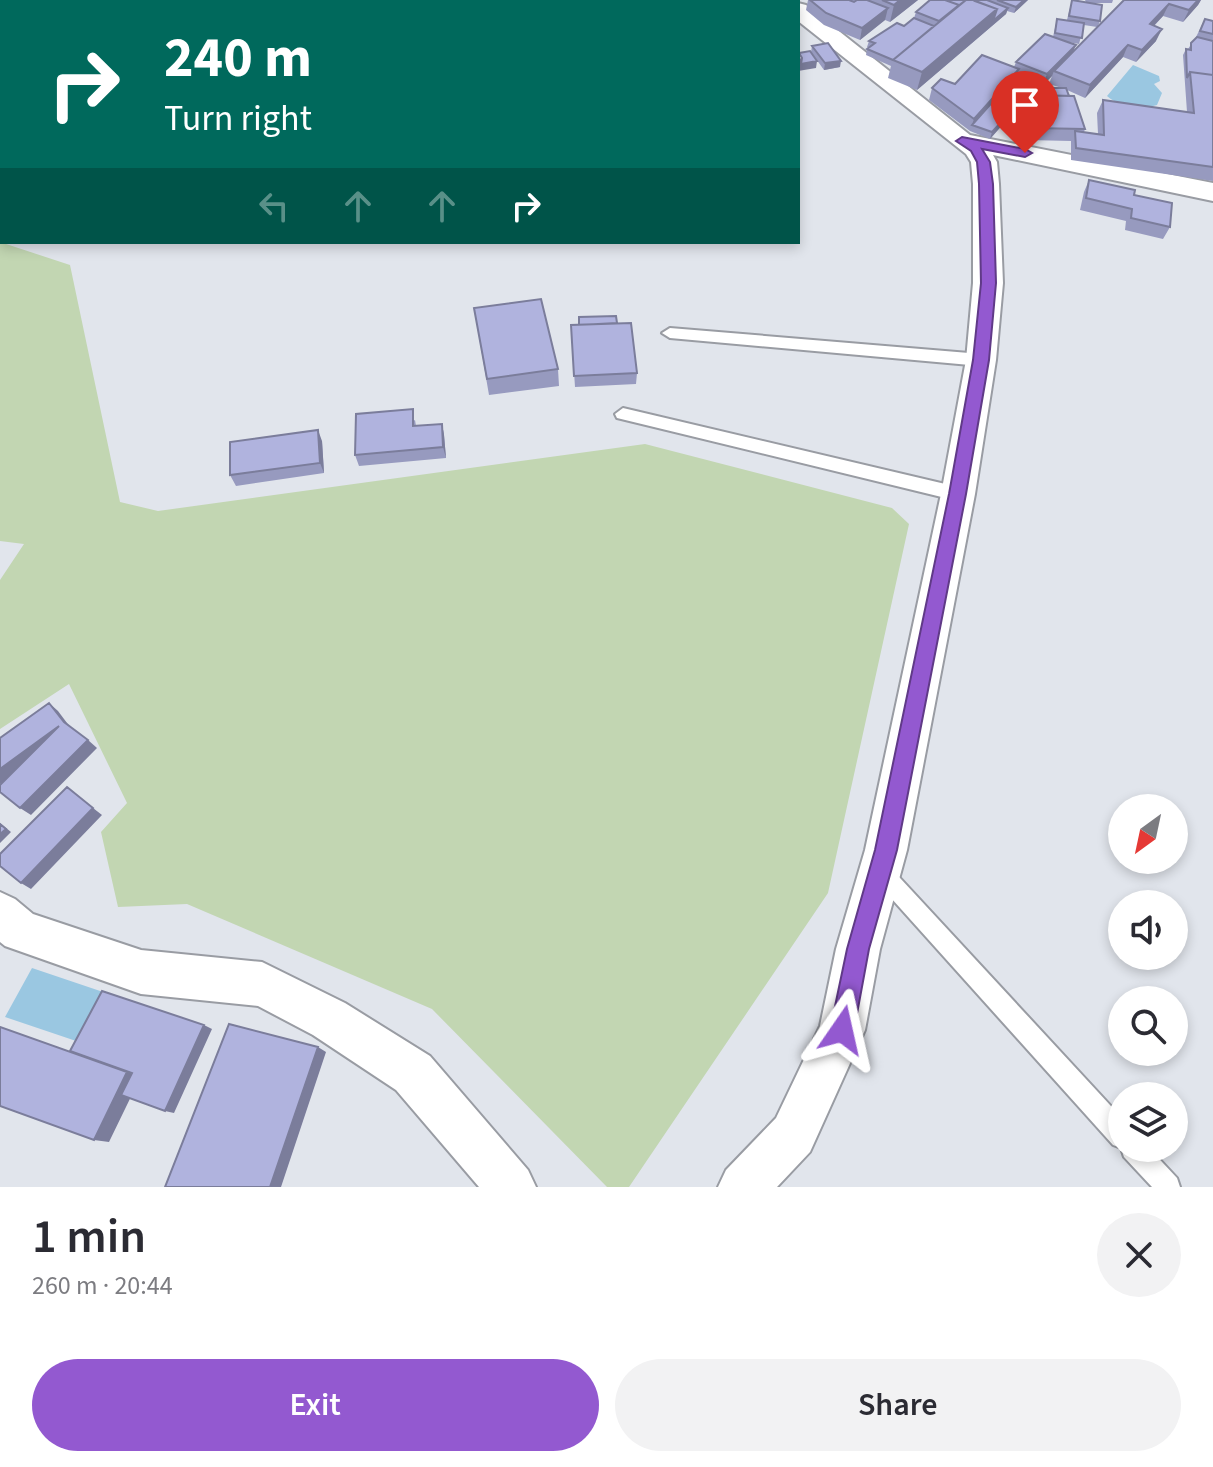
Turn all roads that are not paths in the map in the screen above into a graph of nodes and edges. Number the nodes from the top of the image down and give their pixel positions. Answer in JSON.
{"nodes":[{"id":1,"x":800,"y":12,"type":"edge"},
{"id":2,"x":962,"y":141,"type":"junction"},
{"id":3,"x":1213,"y":192,"type":"edge"},
{"id":4,"x":670,"y":333,"type":"dead end"},
{"id":5,"x":981,"y":360,"type":"junction"},
{"id":6,"x":623,"y":414,"type":"dead end"},
{"id":7,"x":958,"y":494,"type":"junction"},
{"id":8,"x":879,"y":869,"type":"junction"},
{"id":9,"x":0,"y":914,"type":"edge"},
{"id":10,"x":1108,"y":1121,"type":"edge"},
{"id":11,"x":1146,"y":1162,"type":"edge"},
{"id":12,"x":511,"y":1187,"type":"edge"},
{"id":13,"x":743,"y":1187,"type":"edge"},
{"id":14,"x":1168,"y":1187,"type":"edge"}],
"edges":[{"from":1,"to":2,"type":"street"},
{"from":2,"to":3,"type":"street"},
{"from":2,"to":5,"type":"street"},
{"from":4,"to":5,"type":"lane"},
{"from":5,"to":7,"type":"street"},
{"from":6,"to":7,"type":"lane"},
{"from":7,"to":8,"type":"street"},
{"from":8,"to":10,"type":"lane"},
{"from":8,"to":13,"type":"street"},
{"from":9,"to":12,"type":"street"},
{"from":11,"to":14,"type":"lane"}]}
